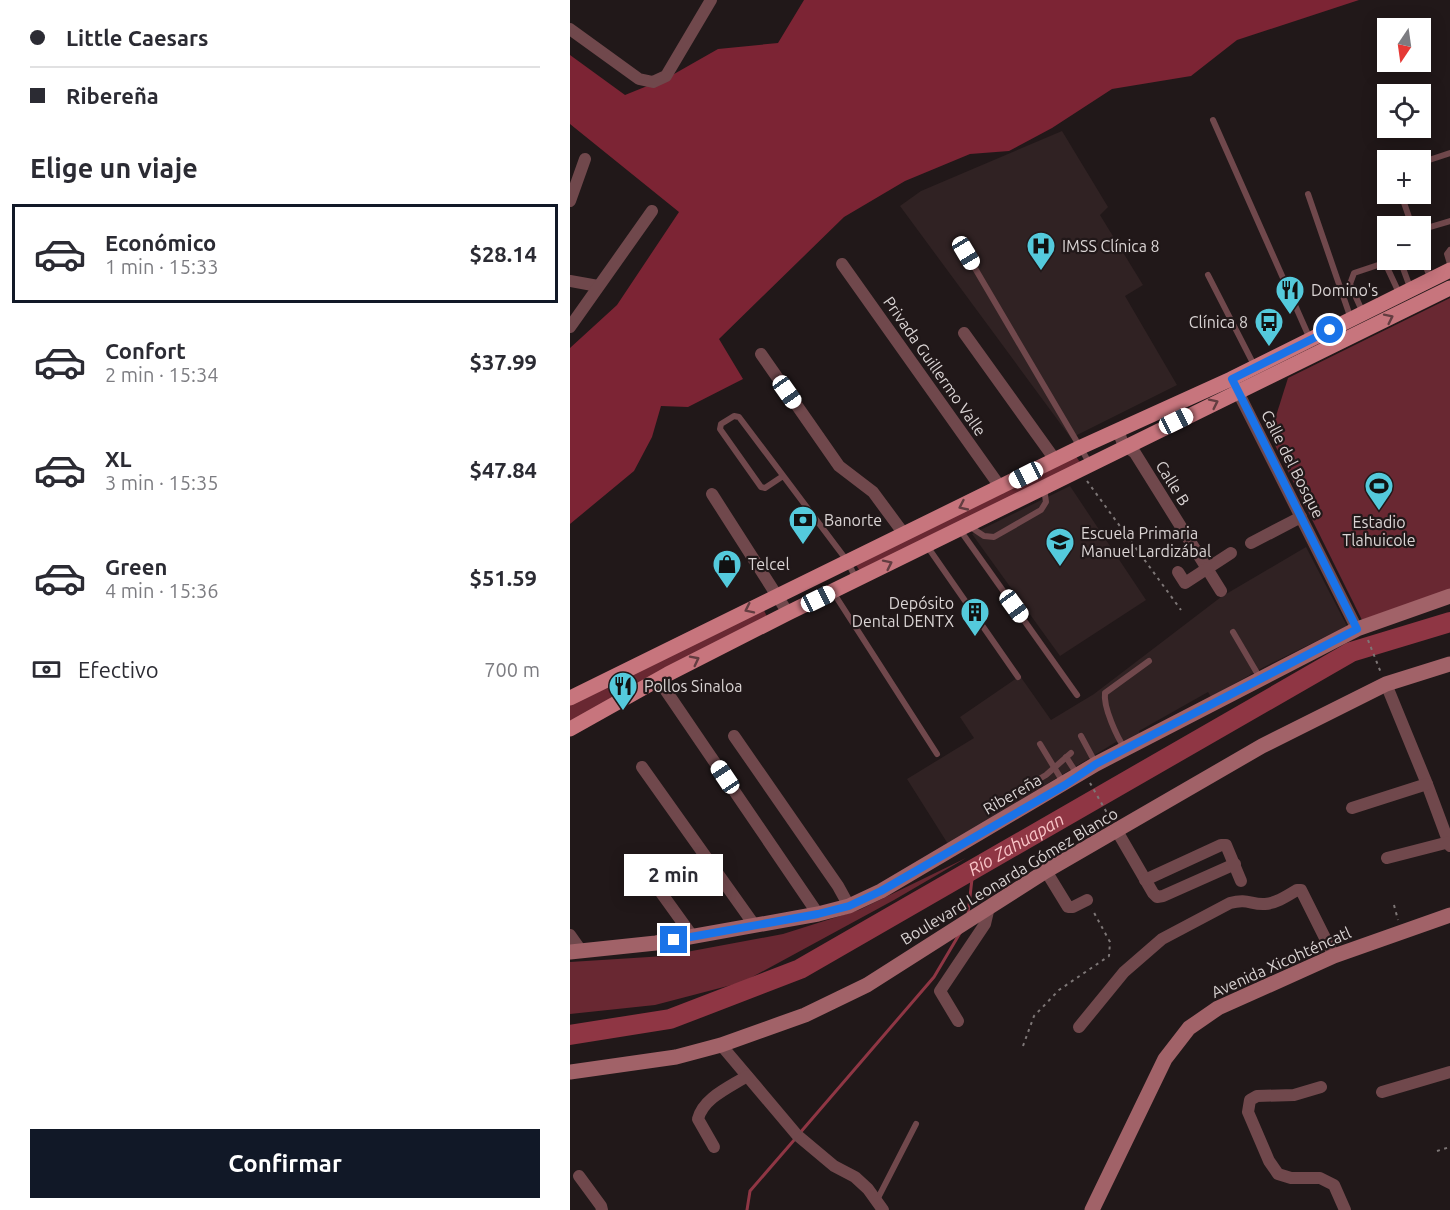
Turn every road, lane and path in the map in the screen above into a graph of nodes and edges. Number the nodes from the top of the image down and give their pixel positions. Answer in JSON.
{"nodes":[{"id":1,"x":711,"y":0,"type":"edge"},
{"id":2,"x":570,"y":29,"type":"edge"},
{"id":3,"x":1214,"y":120,"type":"dead end"},
{"id":4,"x":1450,"y":153,"type":"edge"},
{"id":5,"x":585,"y":159,"type":"dead end"},
{"id":6,"x":1431,"y":159,"type":"edge"},
{"id":7,"x":1308,"y":194,"type":"dead end"},
{"id":8,"x":570,"y":201,"type":"edge"},
{"id":9,"x":652,"y":211,"type":"dead end"},
{"id":10,"x":1450,"y":221,"type":"edge"},
{"id":11,"x":1431,"y":227,"type":"edge"},
{"id":12,"x":1450,"y":250,"type":"edge"},
{"id":13,"x":966,"y":253,"type":"dead end"},
{"id":14,"x":842,"y":264,"type":"dead end"},
{"id":15,"x":1450,"y":264,"type":"edge"},
{"id":16,"x":1402,"y":270,"type":"edge"},
{"id":17,"x":1427,"y":270,"type":"edge"},
{"id":18,"x":1450,"y":270,"type":"edge"},
{"id":19,"x":1208,"y":275,"type":"dead end"},
{"id":20,"x":1431,"y":280,"type":"junction"},
{"id":21,"x":570,"y":281,"type":"edge"},
{"id":22,"x":598,"y":286,"type":"junction"},
{"id":23,"x":1450,"y":288,"type":"edge"},
{"id":24,"x":1406,"y":293,"type":"junction"},
{"id":25,"x":1357,"y":317,"type":"junction"},
{"id":26,"x":570,"y":327,"type":"edge"},
{"id":27,"x":964,"y":333,"type":"dead end"},
{"id":28,"x":1310,"y":339,"type":"junction"},
{"id":29,"x":761,"y":354,"type":"dead end"},
{"id":30,"x":1255,"y":367,"type":"junction"},
{"id":31,"x":1234,"y":385,"type":"junction"},
{"id":32,"x":1121,"y":429,"type":"junction"},
{"id":33,"x":1081,"y":447,"type":"junction"},
{"id":34,"x":1131,"y":447,"type":"junction"},
{"id":35,"x":1056,"y":461,"type":"junction"},
{"id":36,"x":1085,"y":467,"type":"junction"},
{"id":37,"x":783,"y":476,"type":"junction"},
{"id":38,"x":1001,"y":488,"type":"junction"},
{"id":39,"x":1044,"y":488,"type":"junction"},
{"id":40,"x":712,"y":494,"type":"dead end"},
{"id":41,"x":1301,"y":517,"type":"junction"},
{"id":42,"x":964,"y":527,"type":"junction"},
{"id":43,"x":904,"y":534,"type":"junction"},
{"id":44,"x":1251,"y":543,"type":"dead end"},
{"id":45,"x":927,"y":545,"type":"junction"},
{"id":46,"x":1232,"y":553,"type":"dead end"},
{"id":47,"x":848,"y":562,"type":"junction"},
{"id":48,"x":1207,"y":568,"type":"junction"},
{"id":49,"x":1178,"y":572,"type":"dead end"},
{"id":50,"x":856,"y":580,"type":"junction"},
{"id":51,"x":832,"y":591,"type":"junction"},
{"id":52,"x":1221,"y":591,"type":"dead end"},
{"id":53,"x":777,"y":596,"type":"junction"},
{"id":54,"x":1450,"y":596,"type":"edge"},
{"id":55,"x":1181,"y":610,"type":"dead end"},
{"id":56,"x":788,"y":613,"type":"junction"},
{"id":57,"x":1233,"y":632,"type":"dead end"},
{"id":58,"x":1362,"y":633,"type":"junction"},
{"id":59,"x":1149,"y":661,"type":"dead end"},
{"id":60,"x":1450,"y":664,"type":"edge"},
{"id":61,"x":1018,"y":677,"type":"dead end"},
{"id":62,"x":658,"y":679,"type":"junction"},
{"id":63,"x":1260,"y":679,"type":"junction"},
{"id":64,"x":1385,"y":682,"type":"junction"},
{"id":65,"x":1077,"y":695,"type":"dead end"},
{"id":66,"x":570,"y":698,"type":"edge"},
{"id":67,"x":570,"y":729,"type":"edge"},
{"id":68,"x":734,"y":736,"type":"dead end"},
{"id":69,"x":1082,"y":736,"type":"dead end"},
{"id":70,"x":1040,"y":744,"type":"dead end"},
{"id":71,"x":1125,"y":750,"type":"junction"},
{"id":72,"x":937,"y":754,"type":"dead end"},
{"id":73,"x":642,"y":767,"type":"dead end"},
{"id":74,"x":1053,"y":767,"type":"junction"},
{"id":75,"x":1087,"y":772,"type":"junction"},
{"id":76,"x":1427,"y":784,"type":"junction"},
{"id":77,"x":1065,"y":785,"type":"junction"},
{"id":78,"x":1017,"y":792,"type":"dead end"},
{"id":79,"x":1352,"y":808,"type":"dead end"},
{"id":80,"x":1115,"y":827,"type":"junction"},
{"id":81,"x":1449,"y":844,"type":"edge"},
{"id":82,"x":1387,"y":858,"type":"dead end"},
{"id":83,"x":1235,"y":864,"type":"junction"},
{"id":84,"x":1046,"y":871,"type":"junction"},
{"id":85,"x":1145,"y":880,"type":"junction"},
{"id":86,"x":1241,"y":881,"type":"dead end"},
{"id":87,"x":657,"y":887,"type":"dead end"},
{"id":88,"x":1087,"y":900,"type":"joint"},
{"id":89,"x":849,"y":906,"type":"junction"},
{"id":90,"x":989,"y":907,"type":"junction"},
{"id":91,"x":818,"y":914,"type":"junction"},
{"id":92,"x":1450,"y":915,"type":"edge"},
{"id":93,"x":754,"y":926,"type":"junction"},
{"id":94,"x":570,"y":934,"type":"edge"},
{"id":95,"x":693,"y":937,"type":"junction"},
{"id":96,"x":576,"y":952,"type":"edge"},
{"id":97,"x":1334,"y":956,"type":"junction"},
{"id":98,"x":958,"y":1021,"type":"dead end"},
{"id":99,"x":1078,"y":1027,"type":"dead end"},
{"id":100,"x":721,"y":1045,"type":"junction"},
{"id":101,"x":1023,"y":1046,"type":"dead end"},
{"id":102,"x":570,"y":1072,"type":"edge"},
{"id":103,"x":1450,"y":1072,"type":"edge"},
{"id":104,"x":747,"y":1076,"type":"junction"},
{"id":105,"x":1321,"y":1087,"type":"dead end"},
{"id":106,"x":1382,"y":1092,"type":"dead end"},
{"id":107,"x":916,"y":1124,"type":"dead end"},
{"id":108,"x":714,"y":1147,"type":"dead end"},
{"id":109,"x":1450,"y":1147,"type":"edge"},
{"id":110,"x":1437,"y":1152,"type":"dead end"},
{"id":111,"x":579,"y":1176,"type":"dead end"},
{"id":112,"x":880,"y":1205,"type":"edge"},
{"id":113,"x":602,"y":1210,"type":"edge"},
{"id":114,"x":1092,"y":1210,"type":"edge"},
{"id":115,"x":1345,"y":1210,"type":"edge"}],
"edges":[{"from":1,"to":2,"type":"street"},
{"from":3,"to":28,"type":"lane"},
{"from":4,"to":6,"type":"lane"},
{"from":5,"to":8,"type":"street"},
{"from":7,"to":25,"type":"lane"},
{"from":9,"to":22,"type":"street"},
{"from":10,"to":11,"type":"lane"},
{"from":12,"to":15,"type":"lane"},
{"from":13,"to":33,"type":"lane"},
{"from":14,"to":38,"type":"street","name":"Privada Guillermo Valle"},
{"from":16,"to":24,"type":"lane"},
{"from":17,"to":20,"type":"lane"},
{"from":18,"to":20,"type":"main road"},
{"from":19,"to":30,"type":"lane"},
{"from":20,"to":24,"type":"main road"},
{"from":21,"to":22,"type":"street"},
{"from":22,"to":26,"type":"street"},
{"from":31,"to":23,"type":"main road","one_way":true},
{"from":24,"to":25,"type":"main road"},
{"from":24,"to":25,"type":"lane"},
{"from":25,"to":28,"type":"main road"},
{"from":27,"to":35,"type":"street"},
{"from":28,"to":30,"type":"main road"},
{"from":29,"to":43,"type":"street"},
{"from":30,"to":31,"type":"main road"},
{"from":31,"to":32,"type":"main road"},
{"from":34,"to":31,"type":"main road","one_way":true},
{"from":31,"to":41,"type":"street","name":"Calle del Bosque"},
{"from":32,"to":33,"type":"main road"},
{"from":32,"to":34,"type":"street","name":"Calle B"},
{"from":33,"to":35,"type":"main road"},
{"from":33,"to":36,"type":"lane"},
{"from":34,"to":36,"type":"main road"},
{"from":34,"to":48,"type":"street","name":"Calle B"},
{"from":35,"to":38,"type":"main road"},
{"from":36,"to":39,"type":"main road"},
{"from":36,"to":55,"type":"path"},
{"from":37,"to":37,"type":"lane"},
{"from":37,"to":47,"type":"lane"},
{"from":38,"to":43,"type":"main road","one_way":true},
{"from":39,"to":42,"type":"main road"},
{"from":39,"to":42,"type":"lane"},
{"from":40,"to":53,"type":"street"},
{"from":41,"to":44,"type":"street"},
{"from":41,"to":58,"type":"street","name":"Calle del Bosque"},
{"from":42,"to":45,"type":"main road"},
{"from":42,"to":65,"type":"lane"},
{"from":43,"to":47,"type":"main road"},
{"from":50,"to":45,"type":"main road","one_way":true},
{"from":45,"to":61,"type":"lane"},
{"from":46,"to":48,"type":"street"},
{"from":47,"to":50,"type":"lane"},
{"from":47,"to":53,"type":"main road"},
{"from":48,"to":49,"type":"street"},
{"from":48,"to":52,"type":"street","name":"Calle B"},
{"from":50,"to":51,"type":"main road"},
{"from":51,"to":56,"type":"main road"},
{"from":51,"to":72,"type":"lane"},
{"from":53,"to":56,"type":"street"},
{"from":53,"to":66,"type":"main road","one_way":true},
{"from":54,"to":58,"type":"street","name":"Ribereña"},
{"from":62,"to":56,"type":"main road","one_way":true},
{"from":57,"to":63,"type":"lane"},
{"from":58,"to":63,"type":"street","name":"Ribereña"},
{"from":58,"to":64,"type":"path"},
{"from":59,"to":71,"type":"lane"},
{"from":60,"to":64,"type":"street","name":"Boulevard Leonarda Gómez Blanco"},
{"from":62,"to":67,"type":"main road"},
{"from":62,"to":91,"type":"street"},
{"from":63,"to":71,"type":"street","name":"Ribereña"},
{"from":64,"to":76,"type":"street"},
{"from":64,"to":80,"type":"street","name":"Boulevard Leonarda Gómez Blanco"},
{"from":68,"to":89,"type":"street"},
{"from":69,"to":75,"type":"lane"},
{"from":70,"to":74,"type":"lane"},
{"from":71,"to":75,"type":"street","name":"Ribereña"},
{"from":73,"to":93,"type":"street"},
{"from":74,"to":75,"type":"lane"},
{"from":74,"to":77,"type":"lane"},
{"from":74,"to":78,"type":"lane"},
{"from":75,"to":77,"type":"street","name":"Ribereña"},
{"from":75,"to":80,"type":"path"},
{"from":76,"to":79,"type":"street"},
{"from":76,"to":81,"type":"street"},
{"from":77,"to":89,"type":"street","name":"Ribereña"},
{"from":80,"to":84,"type":"street","name":"Boulevard Leonarda Gómez Blanco"},
{"from":80,"to":85,"type":"street"},
{"from":81,"to":82,"type":"street"},
{"from":83,"to":85,"type":"street"},
{"from":83,"to":85,"type":"street"},
{"from":83,"to":86,"type":"street"},
{"from":84,"to":88,"type":"street"},
{"from":84,"to":90,"type":"street","name":"Boulevard Leonarda Gómez Blanco"},
{"from":87,"to":95,"type":"street"},
{"from":88,"to":101,"type":"path"},
{"from":89,"to":91,"type":"street","name":"Ribereña"},
{"from":90,"to":98,"type":"street"},
{"from":90,"to":100,"type":"street","name":"Boulevard Leonarda Gómez Blanco"},
{"from":91,"to":93,"type":"street","name":"Ribereña"},
{"from":92,"to":97,"type":"street","name":"Avenida Xicohténcatl"},
{"from":93,"to":95,"type":"street","name":"Ribereña"},
{"from":94,"to":96,"type":"street"},
{"from":95,"to":96,"type":"street","name":"Ribereña"},
{"from":97,"to":99,"type":"street"},
{"from":97,"to":114,"type":"street","name":"Avenida Xicohténcatl"},
{"from":100,"to":102,"type":"street","name":"Boulevard Leonarda Gómez Blanco"},
{"from":100,"to":104,"type":"street"},
{"from":103,"to":106,"type":"street"},
{"from":104,"to":108,"type":"street"},
{"from":104,"to":112,"type":"street"},
{"from":105,"to":115,"type":"street"},
{"from":107,"to":112,"type":"lane"},
{"from":109,"to":110,"type":"path"},
{"from":111,"to":113,"type":"street"}]}
